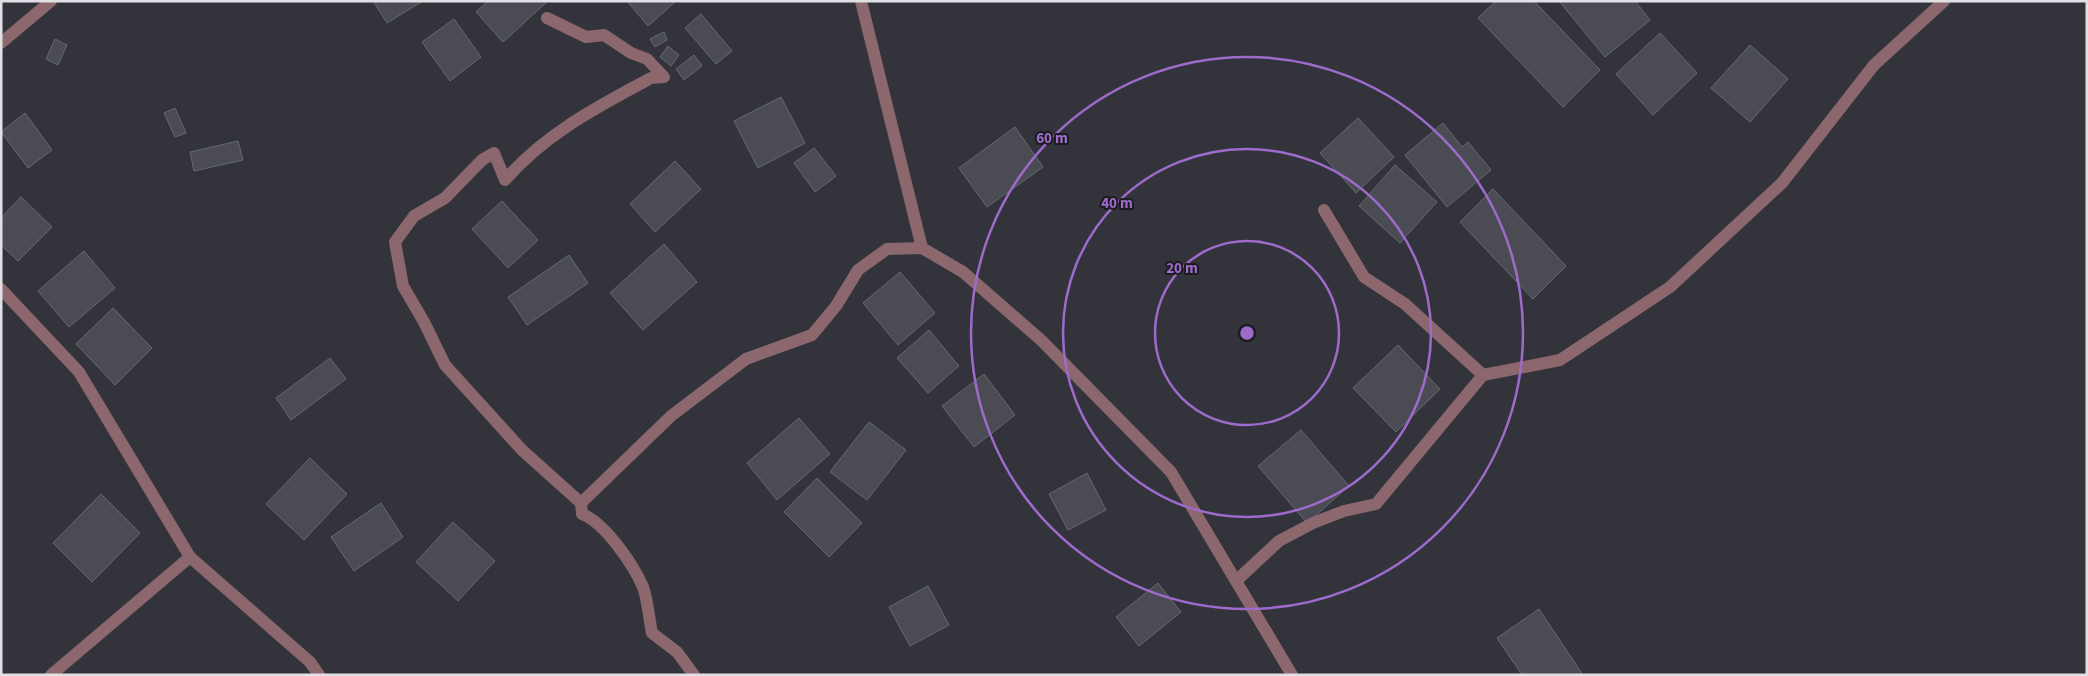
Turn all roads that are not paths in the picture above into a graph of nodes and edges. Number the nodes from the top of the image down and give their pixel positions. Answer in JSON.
{"nodes":[{"id":1,"x":51,"y":1,"type":"edge"},
{"id":2,"x":862,"y":1,"type":"edge"},
{"id":3,"x":1944,"y":1,"type":"edge"},
{"id":4,"x":547,"y":18,"type":"dead end"},
{"id":5,"x":1,"y":43,"type":"edge"},
{"id":6,"x":1324,"y":210,"type":"dead end"},
{"id":7,"x":922,"y":248,"type":"junction"},
{"id":8,"x":1,"y":289,"type":"edge"},
{"id":9,"x":1483,"y":375,"type":"junction"},
{"id":10,"x":581,"y":504,"type":"junction"},
{"id":11,"x":190,"y":557,"type":"junction"},
{"id":12,"x":1237,"y":580,"type":"junction"},
{"id":13,"x":51,"y":675,"type":"edge"},
{"id":14,"x":319,"y":675,"type":"edge"},
{"id":15,"x":694,"y":675,"type":"edge"},
{"id":16,"x":1292,"y":675,"type":"edge"}],
"edges":[{"from":1,"to":5,"type":"street"},
{"from":2,"to":7,"type":"street"},
{"from":3,"to":9,"type":"street"},
{"from":4,"to":10,"type":"street"},
{"from":6,"to":9,"type":"street"},
{"from":7,"to":10,"type":"street"},
{"from":7,"to":12,"type":"street"},
{"from":8,"to":11,"type":"street"},
{"from":9,"to":12,"type":"street"},
{"from":10,"to":15,"type":"street"},
{"from":11,"to":13,"type":"street"},
{"from":11,"to":14,"type":"street"},
{"from":12,"to":16,"type":"street"}]}
